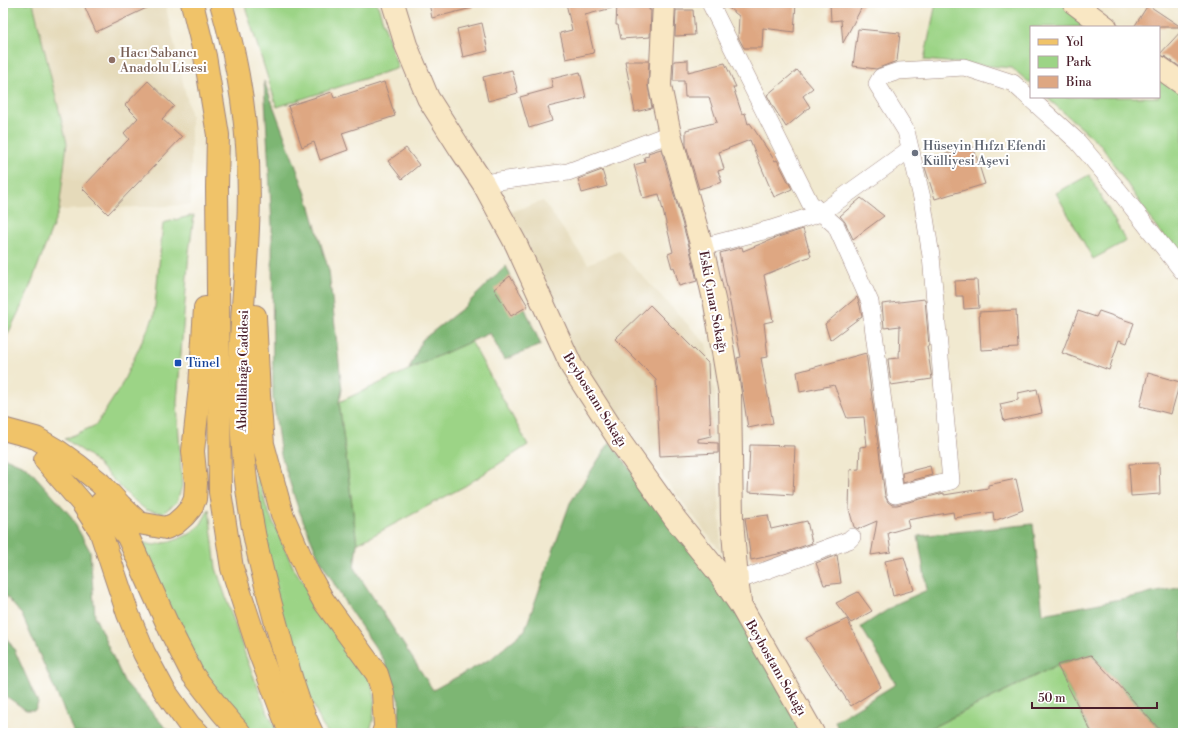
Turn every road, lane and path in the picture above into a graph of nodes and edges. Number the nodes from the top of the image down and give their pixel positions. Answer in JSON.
{"nodes":[{"id":1,"x":192,"y":3,"type":"edge"},
{"id":2,"x":221,"y":3,"type":"edge"},
{"id":3,"x":393,"y":3,"type":"edge"},
{"id":4,"x":664,"y":3,"type":"edge"},
{"id":5,"x":710,"y":3,"type":"edge"},
{"id":6,"x":1074,"y":3,"type":"edge"},
{"id":7,"x":1105,"y":26,"type":"edge"},
{"id":8,"x":1160,"y":68,"type":"edge"},
{"id":9,"x":1183,"y":84,"type":"edge"},
{"id":10,"x":670,"y":134,"type":"junction"},
{"id":11,"x":910,"y":149,"type":"junction"},
{"id":12,"x":484,"y":183,"type":"junction"},
{"id":13,"x":217,"y":198,"type":"junction"},
{"id":14,"x":821,"y":213,"type":"junction"},
{"id":15,"x":702,"y":247,"type":"junction"},
{"id":16,"x":246,"y":264,"type":"junction"},
{"id":17,"x":1183,"y":272,"type":"edge"},
{"id":18,"x":3,"y":431,"type":"edge"},
{"id":19,"x":45,"y":460,"type":"junction"},
{"id":20,"x":852,"y":537,"type":"dead end"},
{"id":21,"x":736,"y":581,"type":"junction"},
{"id":22,"x":741,"y":606,"type":"junction"},
{"id":23,"x":198,"y":733,"type":"edge"},
{"id":24,"x":240,"y":733,"type":"edge"},
{"id":25,"x":290,"y":733,"type":"edge"},
{"id":26,"x":312,"y":733,"type":"edge"},
{"id":27,"x":383,"y":733,"type":"edge"},
{"id":28,"x":813,"y":733,"type":"edge"}],
"edges":[{"from":1,"to":13,"type":"main road","name":"Abdullahağa Caddesi"},
{"from":2,"to":16,"type":"main road","name":"Abdullahağa Caddesi"},
{"from":3,"to":12,"type":"street","name":"Beybostanı Sokağı"},
{"from":4,"to":10,"type":"street","name":"Eski Çınar Sokağı"},
{"from":5,"to":14,"type":"street"},
{"from":6,"to":7,"type":"street"},
{"from":8,"to":9,"type":"street"},
{"from":10,"to":12,"type":"street"},
{"from":10,"to":15,"type":"street","name":"Eski Çınar Sokağı"},
{"from":11,"to":14,"type":"street"},
{"from":11,"to":14,"type":"street"},
{"from":11,"to":17,"type":"street"},
{"from":12,"to":22,"type":"street","name":"Beybostanı Sokağı"},
{"from":13,"to":18,"type":"main road"},
{"from":13,"to":25,"type":"main road","name":"Abdullahağa Caddesi"},
{"from":14,"to":15,"type":"street"},
{"from":15,"to":21,"type":"street","name":"Eski Çınar Sokağı"},
{"from":16,"to":26,"type":"main road","name":"Abdullahağa Caddesi"},
{"from":16,"to":27,"type":"main road"},
{"from":18,"to":19,"type":"main road"},
{"from":19,"to":23,"type":"main road"},
{"from":19,"to":24,"type":"main road"},
{"from":20,"to":21,"type":"street"},
{"from":21,"to":22,"type":"street","name":"Eski Çınar Sokağı"},
{"from":22,"to":28,"type":"street","name":"Beybostanı Sokağı"}]}
